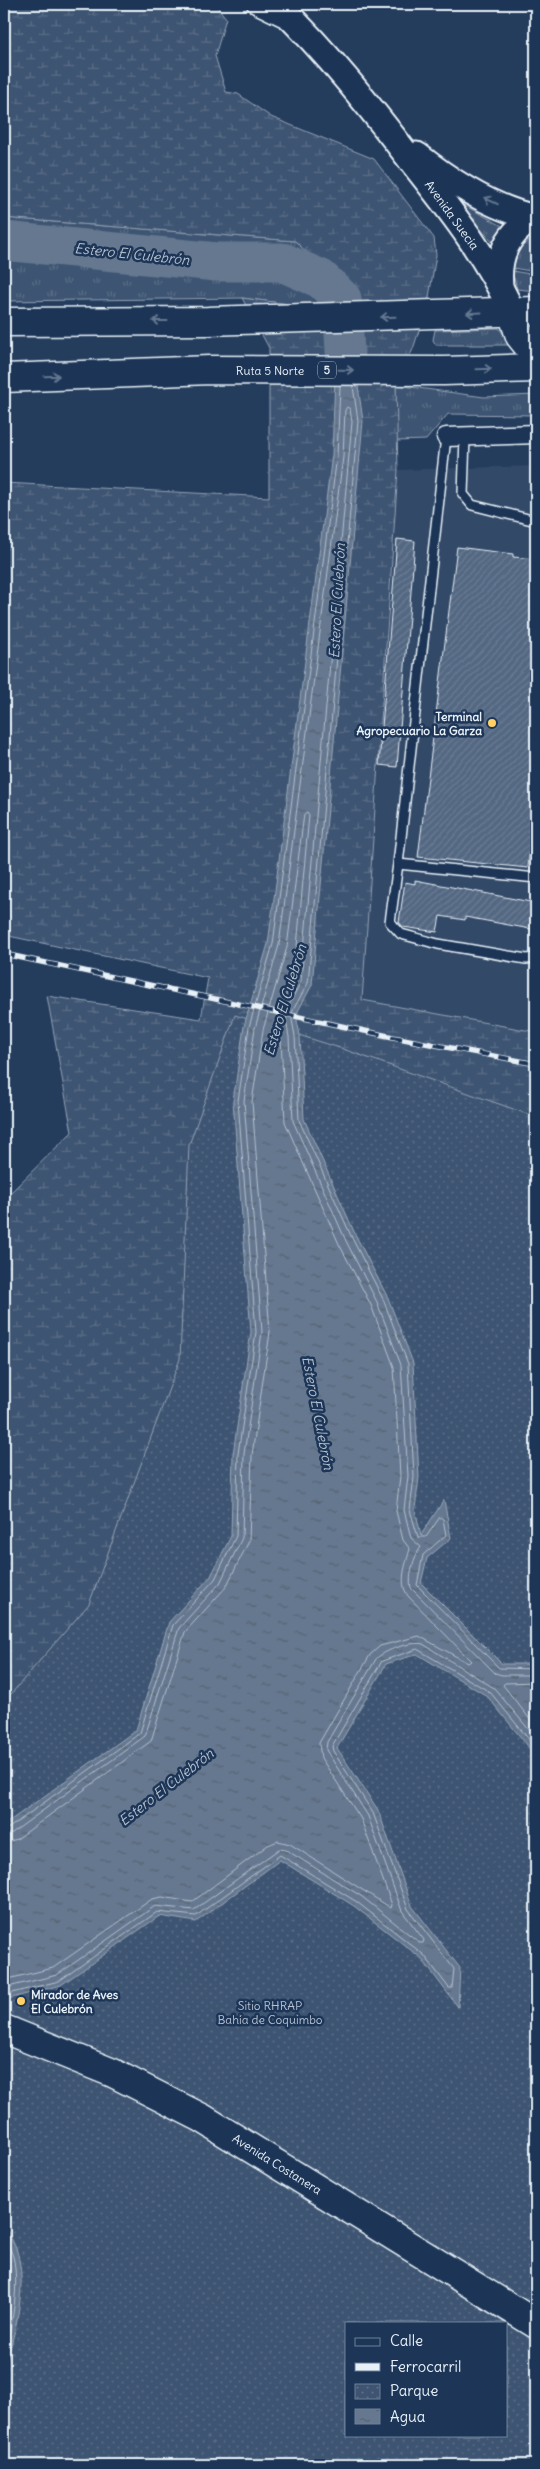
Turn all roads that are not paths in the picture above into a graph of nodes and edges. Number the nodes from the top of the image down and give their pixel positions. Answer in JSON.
{"nodes":[{"id":1,"x":256,"y":4,"type":"edge"},
{"id":2,"x":277,"y":4,"type":"edge"},
{"id":3,"x":297,"y":24,"type":"junction"},
{"id":4,"x":384,"y":125,"type":"junction"},
{"id":5,"x":534,"y":218,"type":"edge"},
{"id":6,"x":500,"y":286,"type":"junction"},
{"id":7,"x":524,"y":311,"type":"edge"},
{"id":8,"x":4,"y":317,"type":"edge"},
{"id":9,"x":66,"y":321,"type":"junction"},
{"id":10,"x":4,"y":322,"type":"edge"},
{"id":11,"x":536,"y":356,"type":"edge"},
{"id":12,"x":536,"y":368,"type":"edge"},
{"id":13,"x":4,"y":378,"type":"edge"},
{"id":14,"x":536,"y":434,"type":"edge"},
{"id":15,"x":446,"y":437,"type":"joint"},
{"id":16,"x":465,"y":437,"type":"junction"},
{"id":17,"x":536,"y":522,"type":"edge"},
{"id":18,"x":398,"y":864,"type":"junction"},
{"id":19,"x":536,"y":878,"type":"edge"},
{"id":20,"x":536,"y":958,"type":"edge"},
{"id":21,"x":4,"y":2030,"type":"edge"},
{"id":22,"x":536,"y":2324,"type":"edge"}],
"edges":[{"from":1,"to":3,"type":"street"},
{"from":2,"to":3,"type":"main road","name":"Avenida Suecia"},
{"from":3,"to":4,"type":"main road","name":"Avenida Suecia"},
{"from":5,"to":4,"type":"main road","name":"Avenida Suecia","one_way":true},
{"from":4,"to":6,"type":"main road","name":"Avenida Suecia"},
{"from":5,"to":6,"type":"main road"},
{"from":6,"to":7,"type":"main road","name":"Avenida Suecia"},
{"from":7,"to":9,"type":"main road","one_way":true},
{"from":7,"to":11,"type":"main road"},
{"from":8,"to":9,"type":"main road"},
{"from":9,"to":10,"type":"main road"},
{"from":13,"to":12,"type":"main road","name":"Ruta 5 Norte","number":"5","one_way":true},
{"from":14,"to":16,"type":"street"},
{"from":15,"to":16,"type":"street"},
{"from":15,"to":18,"type":"lane"},
{"from":16,"to":17,"type":"lane"},
{"from":18,"to":19,"type":"lane"},
{"from":18,"to":20,"type":"lane"},
{"from":21,"to":22,"type":"main road","name":"Avenida Costanera"}]}
